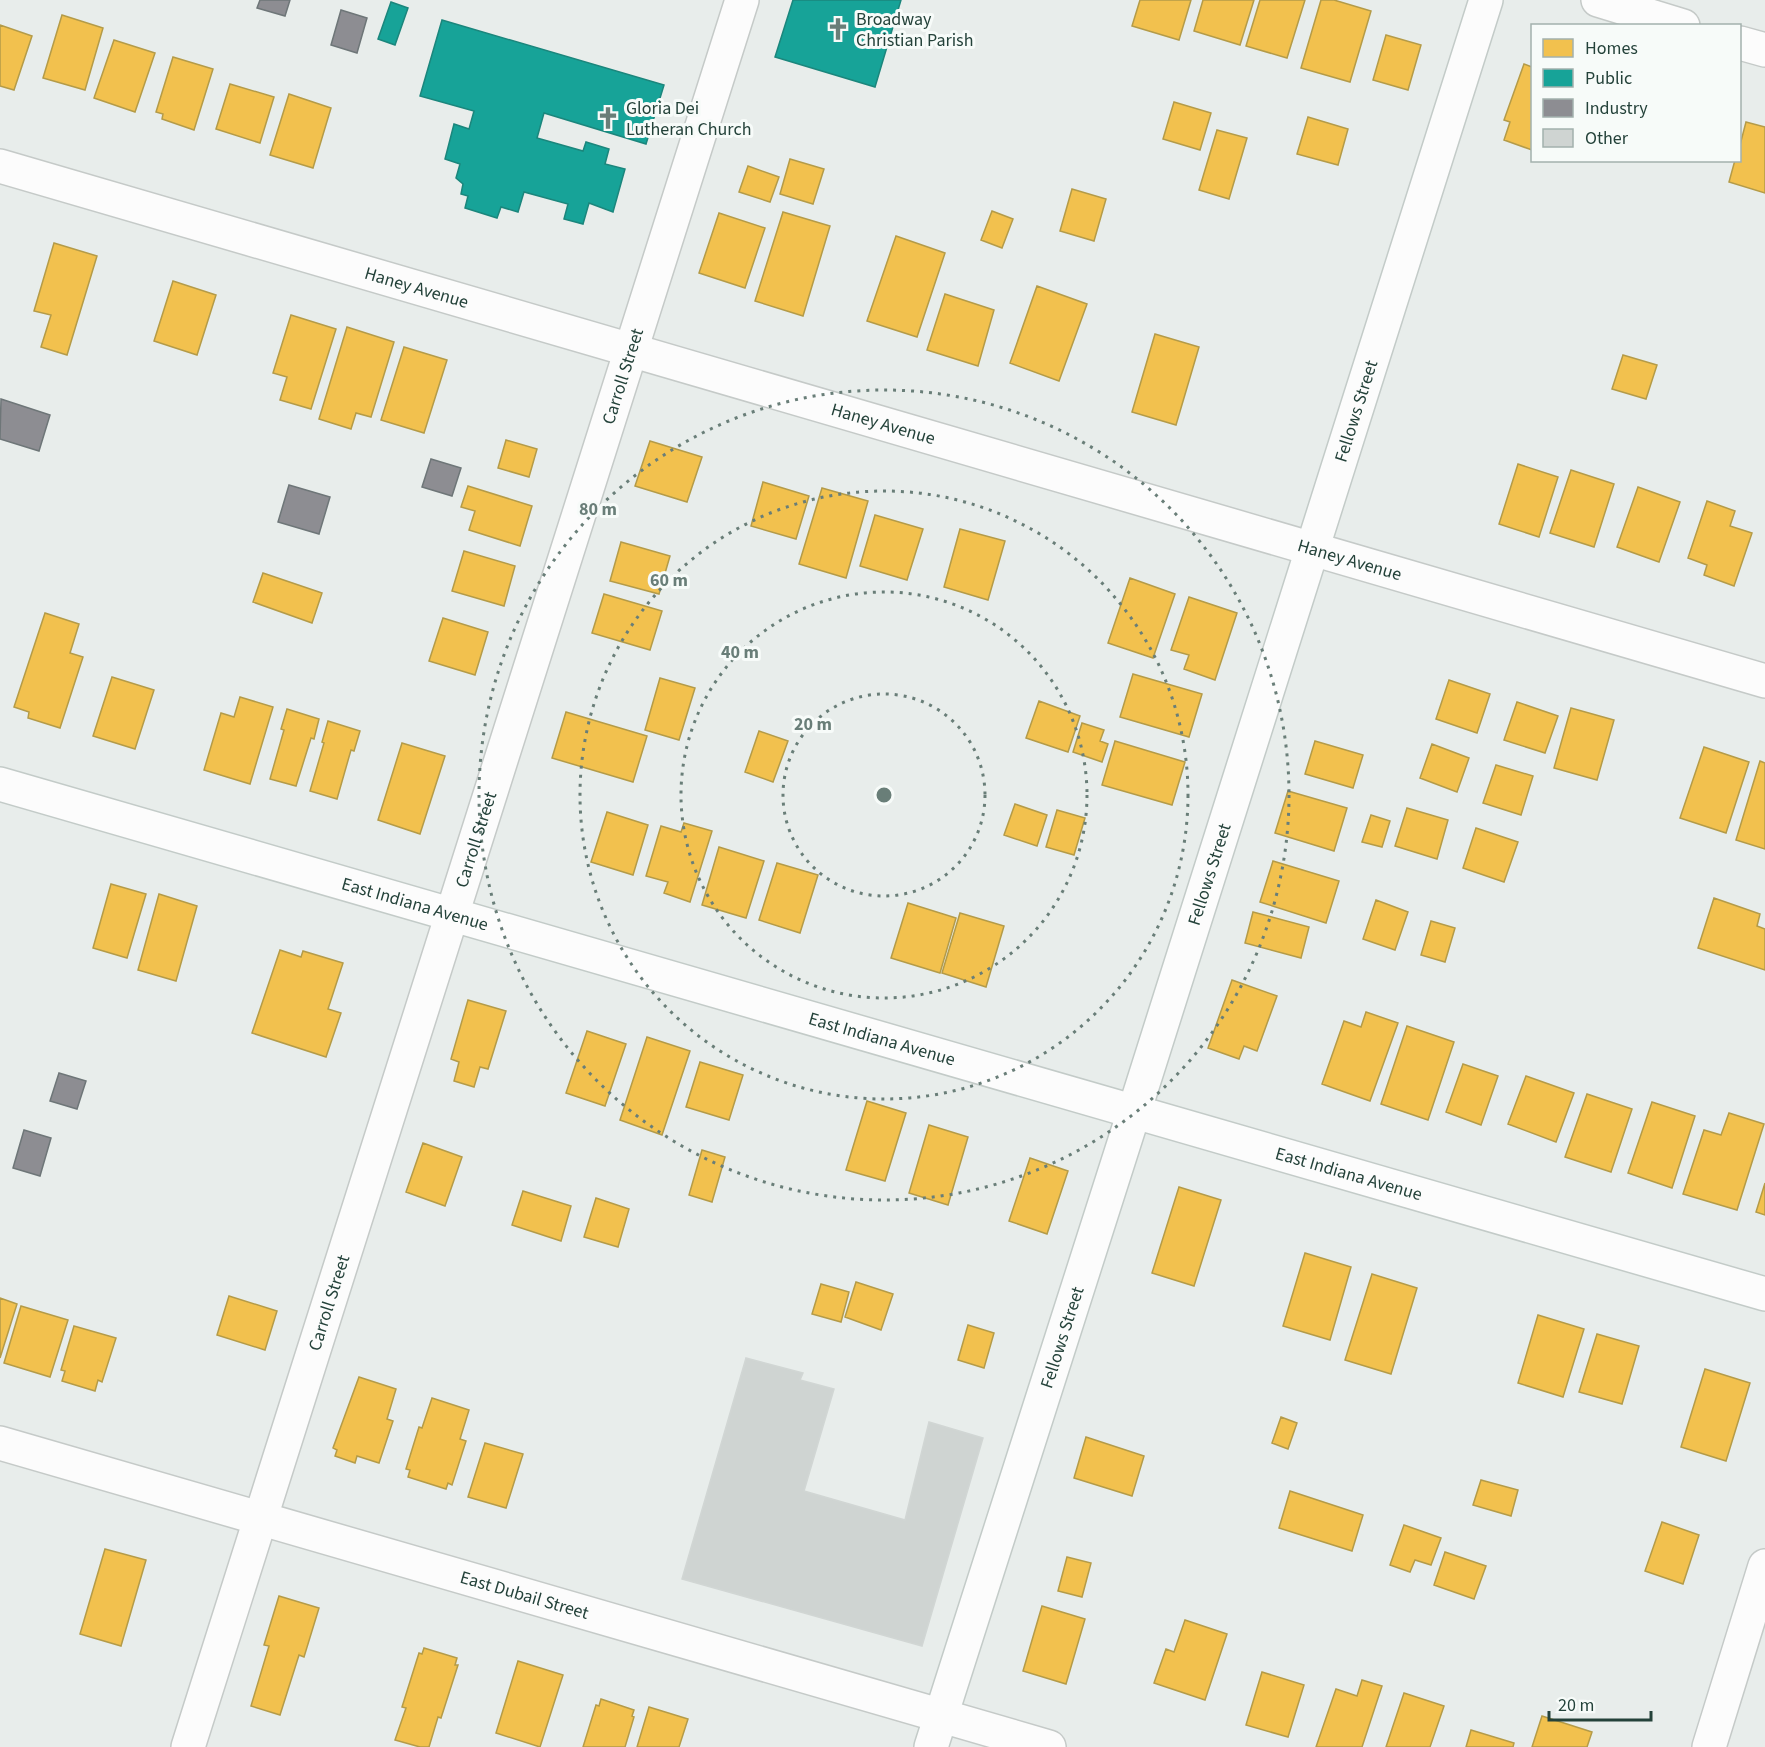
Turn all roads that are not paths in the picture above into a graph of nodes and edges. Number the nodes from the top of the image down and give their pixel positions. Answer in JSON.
{"nodes":[{"id":1,"x":742,"y":0,"type":"edge"},
{"id":2,"x":1486,"y":0,"type":"edge"},
{"id":3,"x":1598,"y":0,"type":"edge"},
{"id":4,"x":1676,"y":24,"type":"edge"},
{"id":5,"x":1741,"y":43,"type":"edge"},
{"id":6,"x":1765,"y":50,"type":"edge"},
{"id":7,"x":0,"y":166,"type":"edge"},
{"id":8,"x":632,"y":350,"type":"junction"},
{"id":9,"x":1312,"y":549,"type":"junction"},
{"id":10,"x":1765,"y":681,"type":"edge"},
{"id":11,"x":0,"y":784,"type":"edge"},
{"id":12,"x":452,"y":916,"type":"junction"},
{"id":13,"x":1134,"y":1112,"type":"junction"},
{"id":14,"x":1765,"y":1294,"type":"edge"},
{"id":15,"x":0,"y":1443,"type":"edge"},
{"id":16,"x":260,"y":1518,"type":"junction"},
{"id":17,"x":1765,"y":1566,"type":"edge"},
{"id":18,"x":941,"y":1715,"type":"junction"},
{"id":19,"x":188,"y":1747,"type":"edge"},
{"id":20,"x":931,"y":1747,"type":"edge"},
{"id":21,"x":1049,"y":1747,"type":"edge"},
{"id":22,"x":1708,"y":1747,"type":"edge"}],
"edges":[{"from":1,"to":8,"type":"street","name":"Carroll Street"},
{"from":2,"to":9,"type":"street","name":"Fellows Street"},
{"from":3,"to":4,"type":"street"},
{"from":5,"to":6,"type":"street"},
{"from":7,"to":8,"type":"street","name":"Haney Avenue"},
{"from":8,"to":9,"type":"street","name":"Haney Avenue"},
{"from":8,"to":12,"type":"street","name":"Carroll Street"},
{"from":9,"to":10,"type":"street","name":"Haney Avenue"},
{"from":9,"to":13,"type":"street","name":"Fellows Street"},
{"from":11,"to":12,"type":"street","name":"East Indiana Avenue"},
{"from":12,"to":13,"type":"street","name":"East Indiana Avenue"},
{"from":12,"to":16,"type":"street","name":"Carroll Street"},
{"from":13,"to":14,"type":"street","name":"East Indiana Avenue"},
{"from":13,"to":18,"type":"street","name":"Fellows Street"},
{"from":15,"to":16,"type":"street","name":"East Dubail Street"},
{"from":16,"to":18,"type":"street","name":"East Dubail Street"},
{"from":16,"to":19,"type":"street","name":"Carroll Street"},
{"from":17,"to":22,"type":"street"},
{"from":18,"to":20,"type":"street","name":"Fellows Street"},
{"from":18,"to":21,"type":"street","name":"East Dubail Street"}]}
